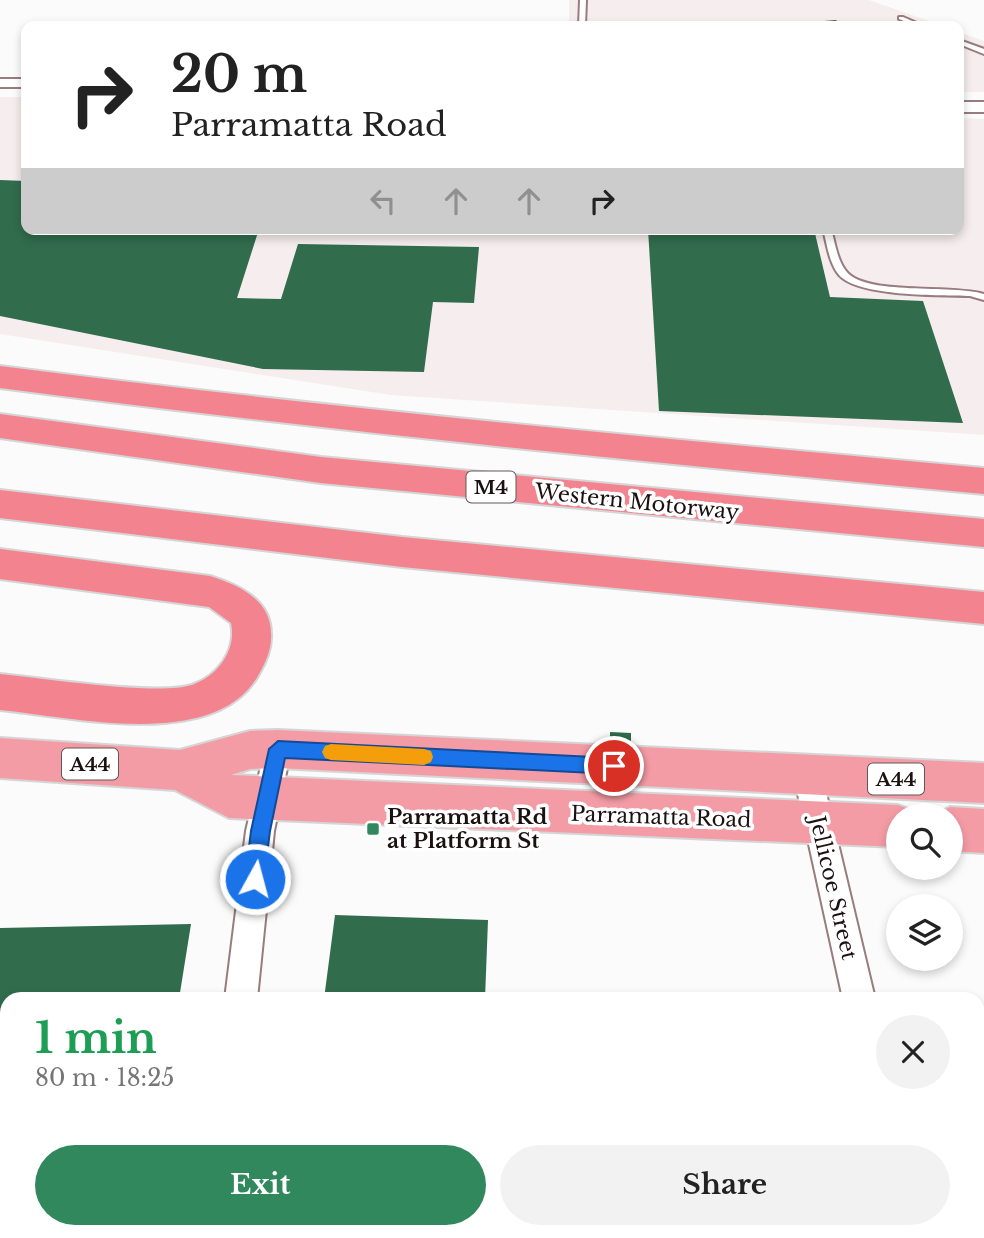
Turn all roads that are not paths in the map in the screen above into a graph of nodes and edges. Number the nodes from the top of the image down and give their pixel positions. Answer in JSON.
{"nodes":[{"id":1,"x":583,"y":0,"type":"edge"},
{"id":2,"x":901,"y":18,"type":"dead end"},
{"id":3,"x":582,"y":21,"type":"edge"},
{"id":4,"x":908,"y":21,"type":"edge"},
{"id":5,"x":964,"y":44,"type":"edge"},
{"id":6,"x":984,"y":52,"type":"edge"},
{"id":7,"x":0,"y":83,"type":"edge"},
{"id":8,"x":21,"y":83,"type":"edge"},
{"id":9,"x":964,"y":107,"type":"edge"},
{"id":10,"x":984,"y":107,"type":"edge"},
{"id":11,"x":829,"y":235,"type":"edge"},
{"id":12,"x":984,"y":298,"type":"edge"},
{"id":13,"x":0,"y":377,"type":"edge"},
{"id":14,"x":0,"y":426,"type":"edge"},
{"id":15,"x":984,"y":481,"type":"edge"},
{"id":16,"x":0,"y":504,"type":"edge"},
{"id":17,"x":984,"y":533,"type":"edge"},
{"id":18,"x":0,"y":564,"type":"edge"},
{"id":19,"x":984,"y":608,"type":"edge"},
{"id":20,"x":0,"y":692,"type":"edge"},
{"id":21,"x":278,"y":749,"type":"junction"},
{"id":22,"x":0,"y":758,"type":"edge"},
{"id":23,"x":180,"y":770,"type":"junction"},
{"id":24,"x":808,"y":776,"type":"junction"},
{"id":25,"x":984,"y":783,"type":"edge"},
{"id":26,"x":267,"y":800,"type":"junction"},
{"id":27,"x":817,"y":822,"type":"junction"},
{"id":28,"x":886,"y":825,"type":"edge"},
{"id":29,"x":963,"y":830,"type":"edge"},
{"id":30,"x":984,"y":831,"type":"edge"},
{"id":31,"x":242,"y":992,"type":"edge"},
{"id":32,"x":857,"y":992,"type":"edge"}],
"edges":[{"from":1,"to":3,"type":"lane"},
{"from":2,"to":4,"type":"lane"},
{"from":5,"to":6,"type":"lane"},
{"from":7,"to":8,"type":"street"},
{"from":9,"to":10,"type":"street"},
{"from":11,"to":12,"type":"lane"},
{"from":13,"to":15,"type":"highway"},
{"from":14,"to":17,"type":"highway","name":"Western Motorway","number":"M4"},
{"from":16,"to":19,"type":"highway"},
{"from":18,"to":20,"type":"highway"},
{"from":21,"to":23,"type":"highway","name":"Parramatta Road","number":"A44"},
{"from":21,"to":24,"type":"highway","name":"Parramatta Road","number":"A44"},
{"from":21,"to":26,"type":"street"},
{"from":22,"to":23,"type":"highway","name":"Parramatta Road","number":"A44"},
{"from":23,"to":26,"type":"highway","name":"Parramatta Road","number":"A44"},
{"from":24,"to":25,"type":"highway","name":"Parramatta Road","number":"A44"},
{"from":24,"to":27,"type":"street","name":"Jellicoe Street"},
{"from":26,"to":27,"type":"highway","name":"Parramatta Road","number":"A44"},
{"from":26,"to":31,"type":"street"},
{"from":27,"to":28,"type":"highway","name":"Parramatta Road","number":"A44"},
{"from":27,"to":32,"type":"street","name":"Jellicoe Street"},
{"from":29,"to":30,"type":"highway"}]}
